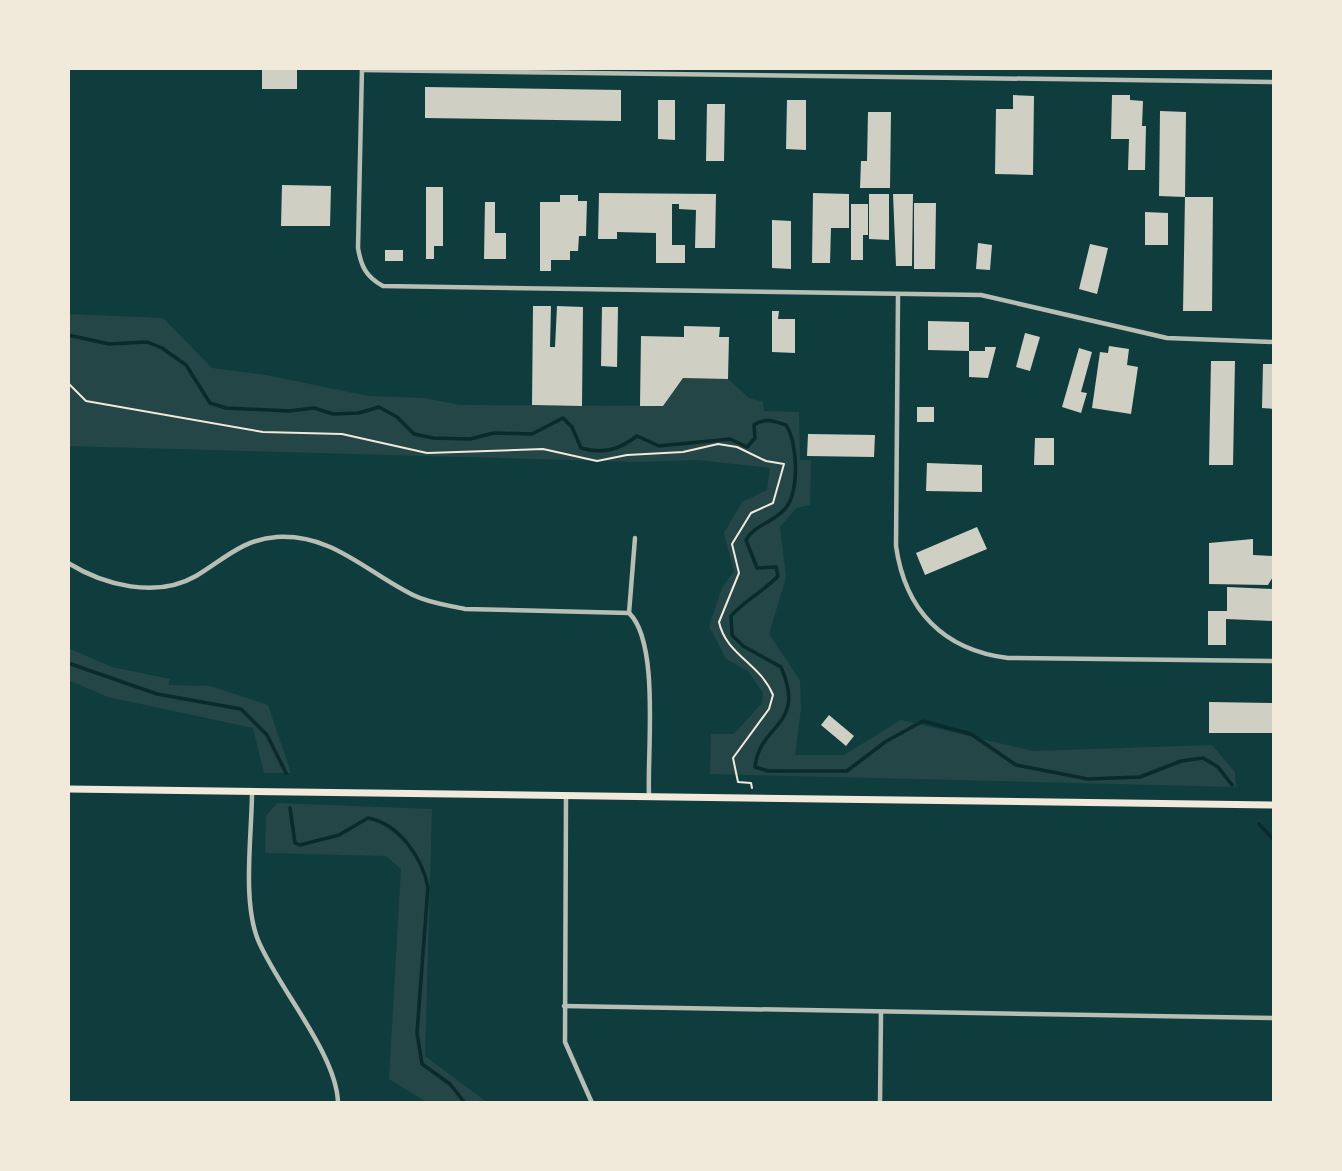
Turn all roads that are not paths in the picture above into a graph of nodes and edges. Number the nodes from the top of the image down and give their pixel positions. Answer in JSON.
{"nodes":[{"id":1,"x":362,"y":69,"type":"edge"},
{"id":2,"x":1274,"y":82,"type":"edge"},
{"id":3,"x":898,"y":295,"type":"junction"},
{"id":4,"x":1274,"y":342,"type":"edge"},
{"id":5,"x":635,"y":538,"type":"dead end"},
{"id":6,"x":68,"y":563,"type":"edge"},
{"id":7,"x":629,"y":613,"type":"junction"},
{"id":8,"x":1274,"y":661,"type":"edge"},
{"id":9,"x":68,"y":789,"type":"edge"},
{"id":10,"x":252,"y":791,"type":"junction"},
{"id":11,"x":649,"y":795,"type":"junction"},
{"id":12,"x":566,"y":796,"type":"junction"},
{"id":13,"x":1274,"y":805,"type":"edge"},
{"id":14,"x":564,"y":1006,"type":"junction"},
{"id":15,"x":881,"y":1013,"type":"junction"},
{"id":16,"x":1274,"y":1018,"type":"edge"},
{"id":17,"x":338,"y":1103,"type":"edge"},
{"id":18,"x":592,"y":1103,"type":"edge"},
{"id":19,"x":880,"y":1103,"type":"edge"}],
"edges":[{"from":1,"to":2,"type":"street"},
{"from":1,"to":3,"type":"street"},
{"from":3,"to":4,"type":"street"},
{"from":3,"to":8,"type":"street"},
{"from":5,"to":7,"type":"street"},
{"from":6,"to":7,"type":"street"},
{"from":7,"to":11,"type":"street"},
{"from":9,"to":10,"type":"main road"},
{"from":10,"to":12,"type":"main road"},
{"from":10,"to":17,"type":"street"},
{"from":11,"to":12,"type":"main road"},
{"from":11,"to":13,"type":"main road"},
{"from":12,"to":14,"type":"street"},
{"from":14,"to":15,"type":"street"},
{"from":14,"to":18,"type":"street"},
{"from":15,"to":16,"type":"street"},
{"from":15,"to":19,"type":"street"}]}
